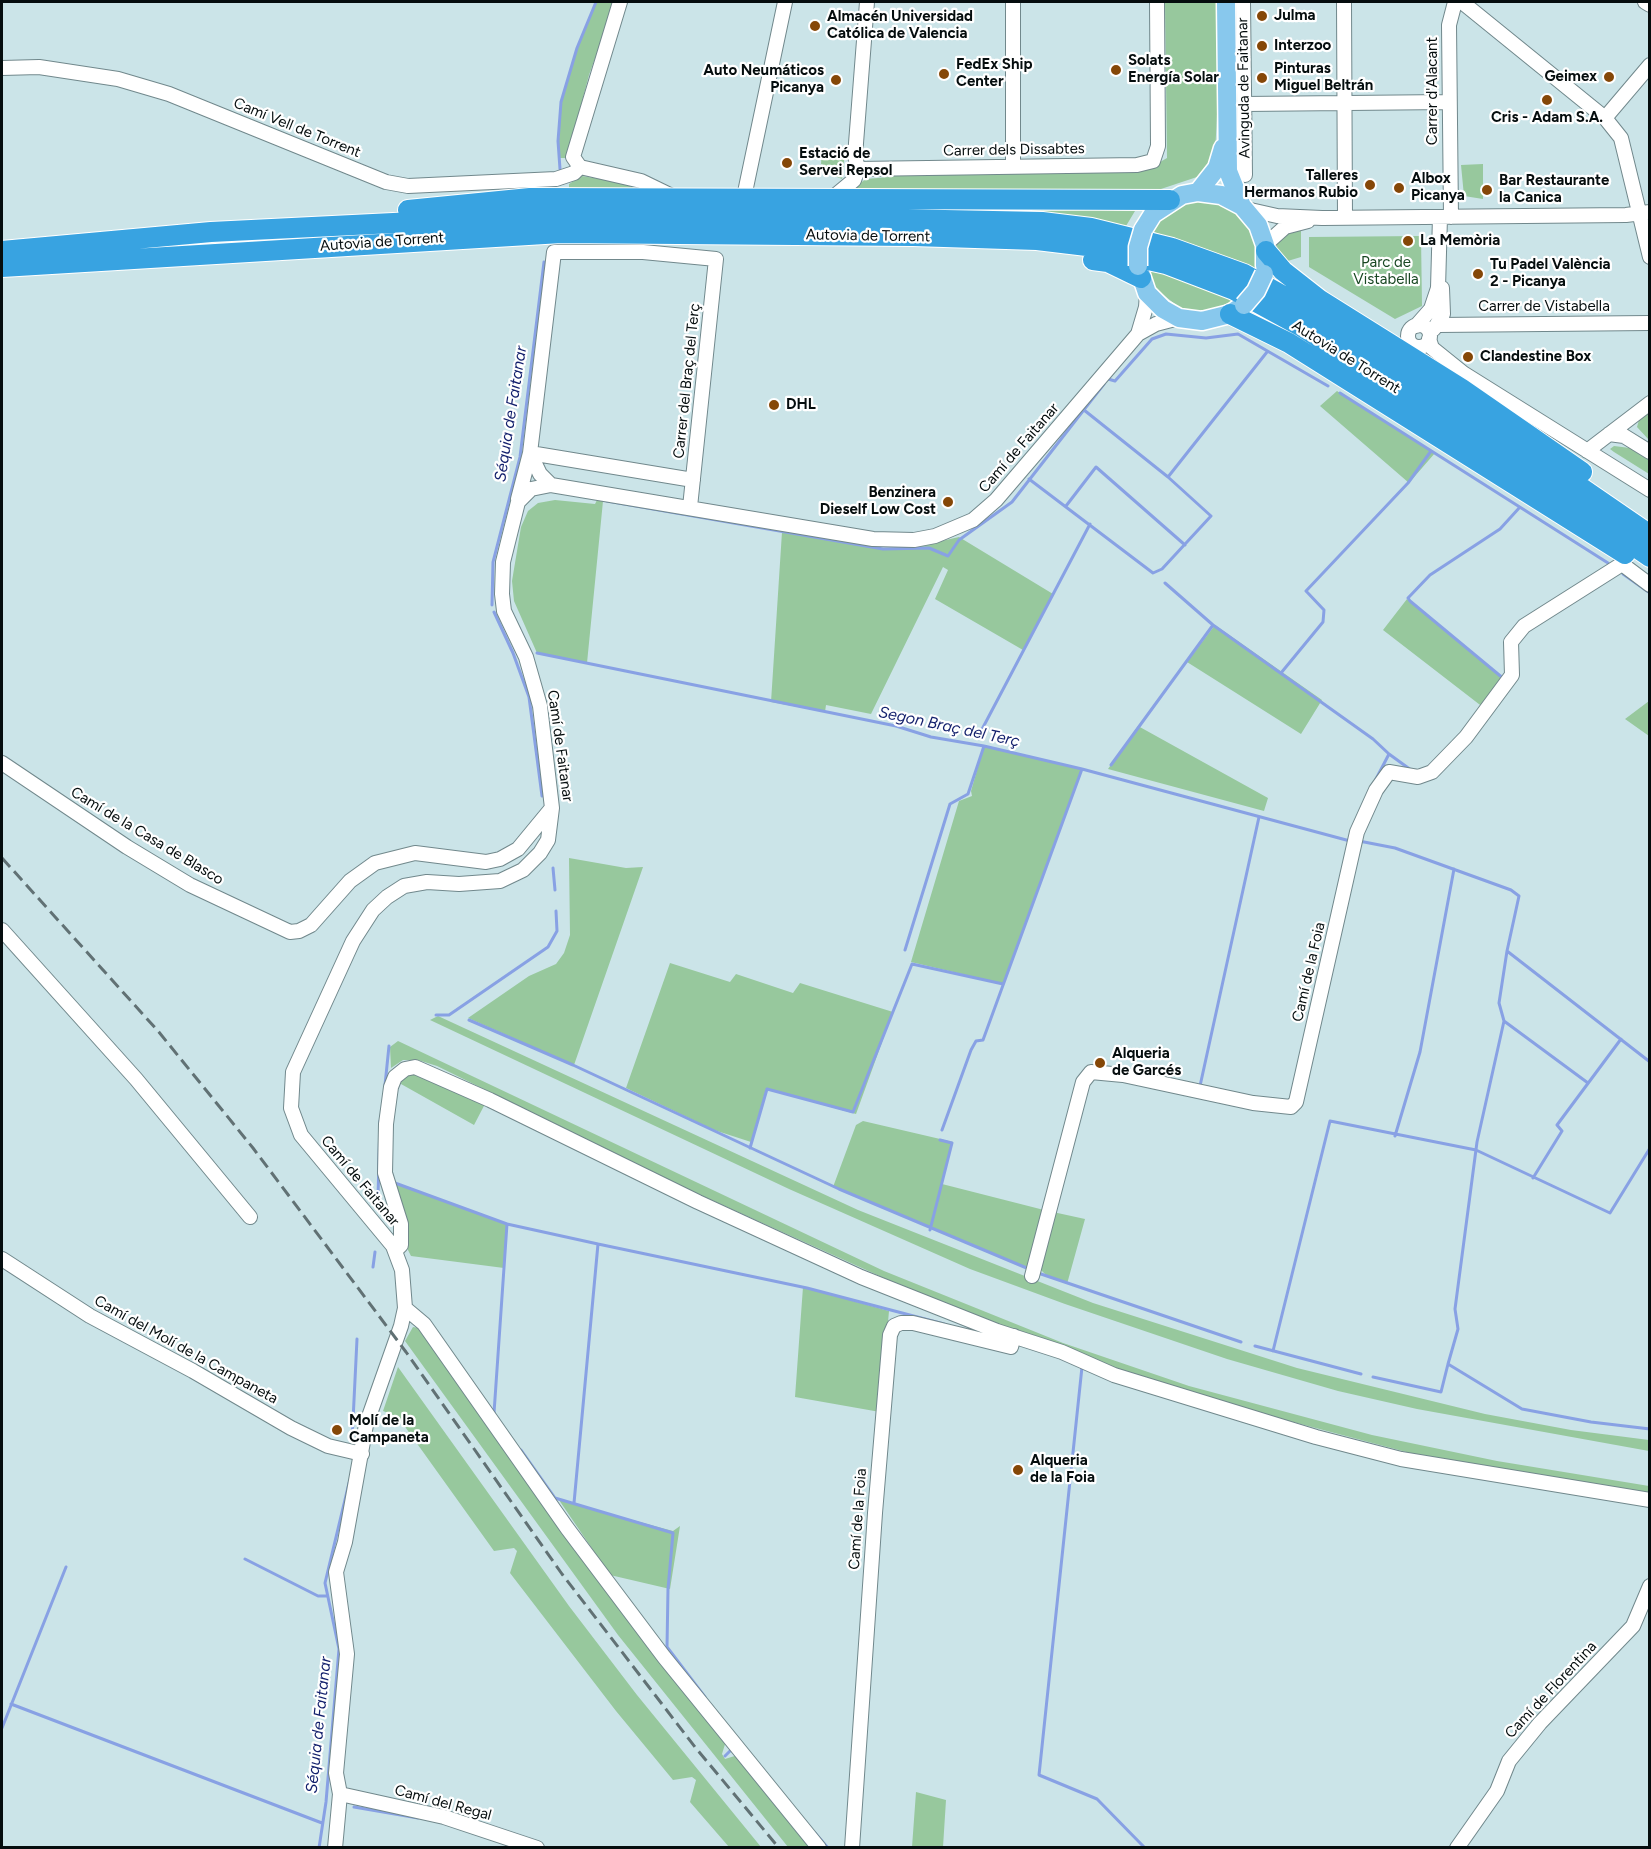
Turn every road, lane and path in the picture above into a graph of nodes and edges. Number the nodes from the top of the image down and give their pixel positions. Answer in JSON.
{"nodes":[{"id":1,"x":620,"y":2,"type":"edge"},
{"id":2,"x":784,"y":2,"type":"edge"},
{"id":3,"x":867,"y":2,"type":"edge"},
{"id":4,"x":1012,"y":2,"type":"edge"},
{"id":5,"x":1157,"y":2,"type":"edge"},
{"id":6,"x":1226,"y":2,"type":"edge"},
{"id":7,"x":1243,"y":2,"type":"edge"},
{"id":8,"x":1344,"y":2,"type":"edge"},
{"id":9,"x":1455,"y":2,"type":"edge"},
{"id":10,"x":1462,"y":2,"type":"edge"},
{"id":11,"x":1645,"y":2,"type":"edge"},
{"id":12,"x":1650,"y":5,"type":"edge"},
{"id":13,"x":1650,"y":65,"type":"edge"},
{"id":14,"x":2,"y":68,"type":"edge"},
{"id":15,"x":1345,"y":102,"type":"junction"},
{"id":16,"x":1449,"y":102,"type":"junction"},
{"id":17,"x":1235,"y":103,"type":"junction"},
{"id":18,"x":1605,"y":118,"type":"junction"},
{"id":19,"x":1226,"y":138,"type":"junction"},
{"id":20,"x":580,"y":166,"type":"junction"},
{"id":21,"x":1013,"y":166,"type":"junction"},
{"id":22,"x":858,"y":168,"type":"junction"},
{"id":23,"x":1245,"y":176,"type":"dead end"},
{"id":24,"x":1198,"y":192,"type":"junction"},
{"id":25,"x":744,"y":198,"type":"junction"},
{"id":26,"x":676,"y":199,"type":"junction"},
{"id":27,"x":829,"y":201,"type":"junction"},
{"id":28,"x":1170,"y":201,"type":"junction"},
{"id":29,"x":1244,"y":208,"type":"junction"},
{"id":30,"x":1644,"y":213,"type":"edge"},
{"id":31,"x":1445,"y":217,"type":"junction"},
{"id":32,"x":1322,"y":218,"type":"junction"},
{"id":33,"x":1345,"y":218,"type":"junction"},
{"id":34,"x":211,"y":232,"type":"junction"},
{"id":35,"x":665,"y":233,"type":"junction"},
{"id":36,"x":1266,"y":248,"type":"junction"},
{"id":37,"x":2,"y":251,"type":"edge"},
{"id":38,"x":1650,"y":258,"type":"edge"},
{"id":39,"x":716,"y":259,"type":"joint"},
{"id":40,"x":2,"y":267,"type":"edge"},
{"id":41,"x":1142,"y":279,"type":"junction"},
{"id":42,"x":1440,"y":280,"type":"junction"},
{"id":43,"x":1237,"y":310,"type":"junction"},
{"id":44,"x":1179,"y":318,"type":"junction"},
{"id":45,"x":1650,"y":322,"type":"edge"},
{"id":46,"x":1413,"y":327,"type":"junction"},
{"id":47,"x":1432,"y":333,"type":"junction"},
{"id":48,"x":1138,"y":334,"type":"junction"},
{"id":49,"x":1384,"y":340,"type":"junction"},
{"id":50,"x":1413,"y":345,"type":"junction"},
{"id":51,"x":1463,"y":373,"type":"junction"},
{"id":52,"x":1650,"y":403,"type":"edge"},
{"id":53,"x":1631,"y":417,"type":"junction"},
{"id":54,"x":1610,"y":434,"type":"junction"},
{"id":55,"x":1631,"y":439,"type":"junction"},
{"id":56,"x":1587,"y":451,"type":"junction"},
{"id":57,"x":1650,"y":452,"type":"edge"},
{"id":58,"x":530,"y":453,"type":"junction"},
{"id":59,"x":693,"y":480,"type":"junction"},
{"id":60,"x":551,"y":485,"type":"junction"},
{"id":61,"x":1650,"y":490,"type":"edge"},
{"id":62,"x":518,"y":502,"type":"junction"},
{"id":63,"x":690,"y":507,"type":"junction"},
{"id":64,"x":1650,"y":522,"type":"edge"},
{"id":65,"x":1650,"y":535,"type":"edge"},
{"id":66,"x":1650,"y":557,"type":"edge"},
{"id":67,"x":1650,"y":570,"type":"edge"},
{"id":68,"x":1650,"y":585,"type":"edge"},
{"id":69,"x":2,"y":763,"type":"edge"},
{"id":70,"x":552,"y":807,"type":"junction"},
{"id":71,"x":2,"y":930,"type":"edge"},
{"id":72,"x":250,"y":1217,"type":"dead end"},
{"id":73,"x":395,"y":1251,"type":"junction"},
{"id":74,"x":2,"y":1258,"type":"edge"},
{"id":75,"x":1032,"y":1276,"type":"dead end"},
{"id":76,"x":405,"y":1308,"type":"junction"},
{"id":77,"x":1014,"y":1336,"type":"junction"},
{"id":78,"x":362,"y":1455,"type":"junction"},
{"id":79,"x":1650,"y":1500,"type":"edge"},
{"id":80,"x":1650,"y":1586,"type":"edge"},
{"id":81,"x":340,"y":1794,"type":"junction"},
{"id":82,"x":335,"y":1848,"type":"edge"},
{"id":83,"x":537,"y":1848,"type":"edge"},
{"id":84,"x":819,"y":1848,"type":"edge"},
{"id":85,"x":852,"y":1848,"type":"edge"},
{"id":86,"x":1457,"y":1848,"type":"edge"}],
"edges":[{"from":1,"to":20,"type":"street"},
{"from":2,"to":25,"type":"street"},
{"from":3,"to":22,"type":"street"},
{"from":4,"to":21,"type":"street"},
{"from":5,"to":21,"type":"street","name":"Carrer dels Dissabtes"},
{"from":6,"to":17,"type":"main road"},
{"from":7,"to":17,"type":"street","name":"Avinguda de Faitanar"},
{"from":8,"to":15,"type":"street"},
{"from":9,"to":16,"type":"street","name":"Carrer d'Alacant"},
{"from":10,"to":18,"type":"street"},
{"from":11,"to":12,"type":"street"},
{"from":13,"to":18,"type":"street"},
{"from":14,"to":20,"type":"street","name":"Camí Vell de Torrent"},
{"from":15,"to":16,"type":"street"},
{"from":15,"to":17,"type":"street"},
{"from":15,"to":33,"type":"street"},
{"from":16,"to":31,"type":"street","name":"Carrer d'Alacant"},
{"from":17,"to":19,"type":"main road","name":"Avinguda de Faitanar"},
{"from":17,"to":23,"type":"street","name":"Avinguda de Faitanar"},
{"from":18,"to":30,"type":"street"},
{"from":19,"to":24,"type":"main road"},
{"from":19,"to":29,"type":"main road"},
{"from":20,"to":26,"type":"street"},
{"from":21,"to":22,"type":"street","name":"Carrer dels Dissabtes"},
{"from":22,"to":27,"type":"street"},
{"from":24,"to":28,"type":"main road"},
{"from":24,"to":29,"type":"main road"},
{"from":25,"to":26,"type":"highway"},
{"from":25,"to":27,"type":"highway"},
{"from":26,"to":34,"type":"highway"},
{"from":27,"to":28,"type":"highway"},
{"from":28,"to":41,"type":"main road","bridge":true},
{"from":29,"to":32,"type":"street"},
{"from":29,"to":36,"type":"main road"},
{"from":30,"to":31,"type":"street"},
{"from":30,"to":38,"type":"street"},
{"from":31,"to":33,"type":"street"},
{"from":31,"to":42,"type":"street","name":"Carrer d'Alacant"},
{"from":32,"to":33,"type":"street"},
{"from":32,"to":36,"type":"street"},
{"from":34,"to":37,"type":"highway","name":"Autovia de Torrent"},
{"from":34,"to":65,"type":"highway","name":"Autovia de Torrent"},
{"from":35,"to":40,"type":"highway","name":"Autovia de Torrent"},
{"from":35,"to":41,"type":"highway"},
{"from":35,"to":66,"type":"highway","name":"Autovia de Torrent"},
{"from":36,"to":43,"type":"main road","bridge":true},
{"from":36,"to":49,"type":"highway"},
{"from":39,"to":58,"type":"street","name":"Camí de Faitanar"},
{"from":39,"to":59,"type":"street","name":"Carrer del Braç del Terç"},
{"from":41,"to":44,"type":"main road"},
{"from":41,"to":48,"type":"street","name":"Camí de Faitanar"},
{"from":42,"to":46,"type":"street","name":"Carrer d'Alacant"},
{"from":42,"to":47,"type":"street","name":"Carrer d'Alacant"},
{"from":43,"to":44,"type":"main road"},
{"from":43,"to":67,"type":"highway"},
{"from":44,"to":48,"type":"street","name":"Camí de Faitanar"},
{"from":45,"to":47,"type":"street","name":"Carrer de Vistabella"},
{"from":46,"to":47,"type":"street"},
{"from":46,"to":49,"type":"street"},
{"from":46,"to":50,"type":"street"},
{"from":47,"to":50,"type":"street"},
{"from":47,"to":51,"type":"street"},
{"from":48,"to":63,"type":"street","name":"Camí de Faitanar"},
{"from":49,"to":64,"type":"highway"},
{"from":50,"to":51,"type":"street"},
{"from":51,"to":56,"type":"street"},
{"from":52,"to":53,"type":"street"},
{"from":53,"to":54,"type":"street"},
{"from":53,"to":55,"type":"street"},
{"from":54,"to":55,"type":"street"},
{"from":54,"to":56,"type":"street"},
{"from":55,"to":57,"type":"street"},
{"from":56,"to":61,"type":"street"},
{"from":58,"to":59,"type":"street"},
{"from":58,"to":60,"type":"street"},
{"from":58,"to":62,"type":"street","name":"Camí de Faitanar"},
{"from":59,"to":63,"type":"street","name":"Carrer del Braç del Terç"},
{"from":60,"to":62,"type":"street"},
{"from":60,"to":63,"type":"street","name":"Camí de Faitanar"},
{"from":62,"to":70,"type":"street","name":"Camí de Faitanar"},
{"from":68,"to":75,"type":"street","name":"Camí de la Foia"},
{"from":69,"to":70,"type":"street","name":"Camí de la Casa de Blasco"},
{"from":70,"to":73,"type":"street","name":"Camí de Faitanar"},
{"from":71,"to":72,"type":"street"},
{"from":73,"to":76,"type":"street","name":"Camí de Faitanar"},
{"from":73,"to":77,"type":"street"},
{"from":74,"to":78,"type":"street","name":"Camí del Molí de la Campaneta"},
{"from":76,"to":78,"type":"street","name":"Camí de Faitanar"},
{"from":76,"to":84,"type":"street"},
{"from":77,"to":79,"type":"street"},
{"from":77,"to":85,"type":"street","name":"Camí de la Foia"},
{"from":78,"to":81,"type":"street","name":"Camí de Faitanar"},
{"from":80,"to":86,"type":"street","name":"Camí de Florentina"},
{"from":81,"to":82,"type":"street","name":"Camí de Faitanar"},
{"from":81,"to":83,"type":"street","name":"Camí del Regal"}]}
